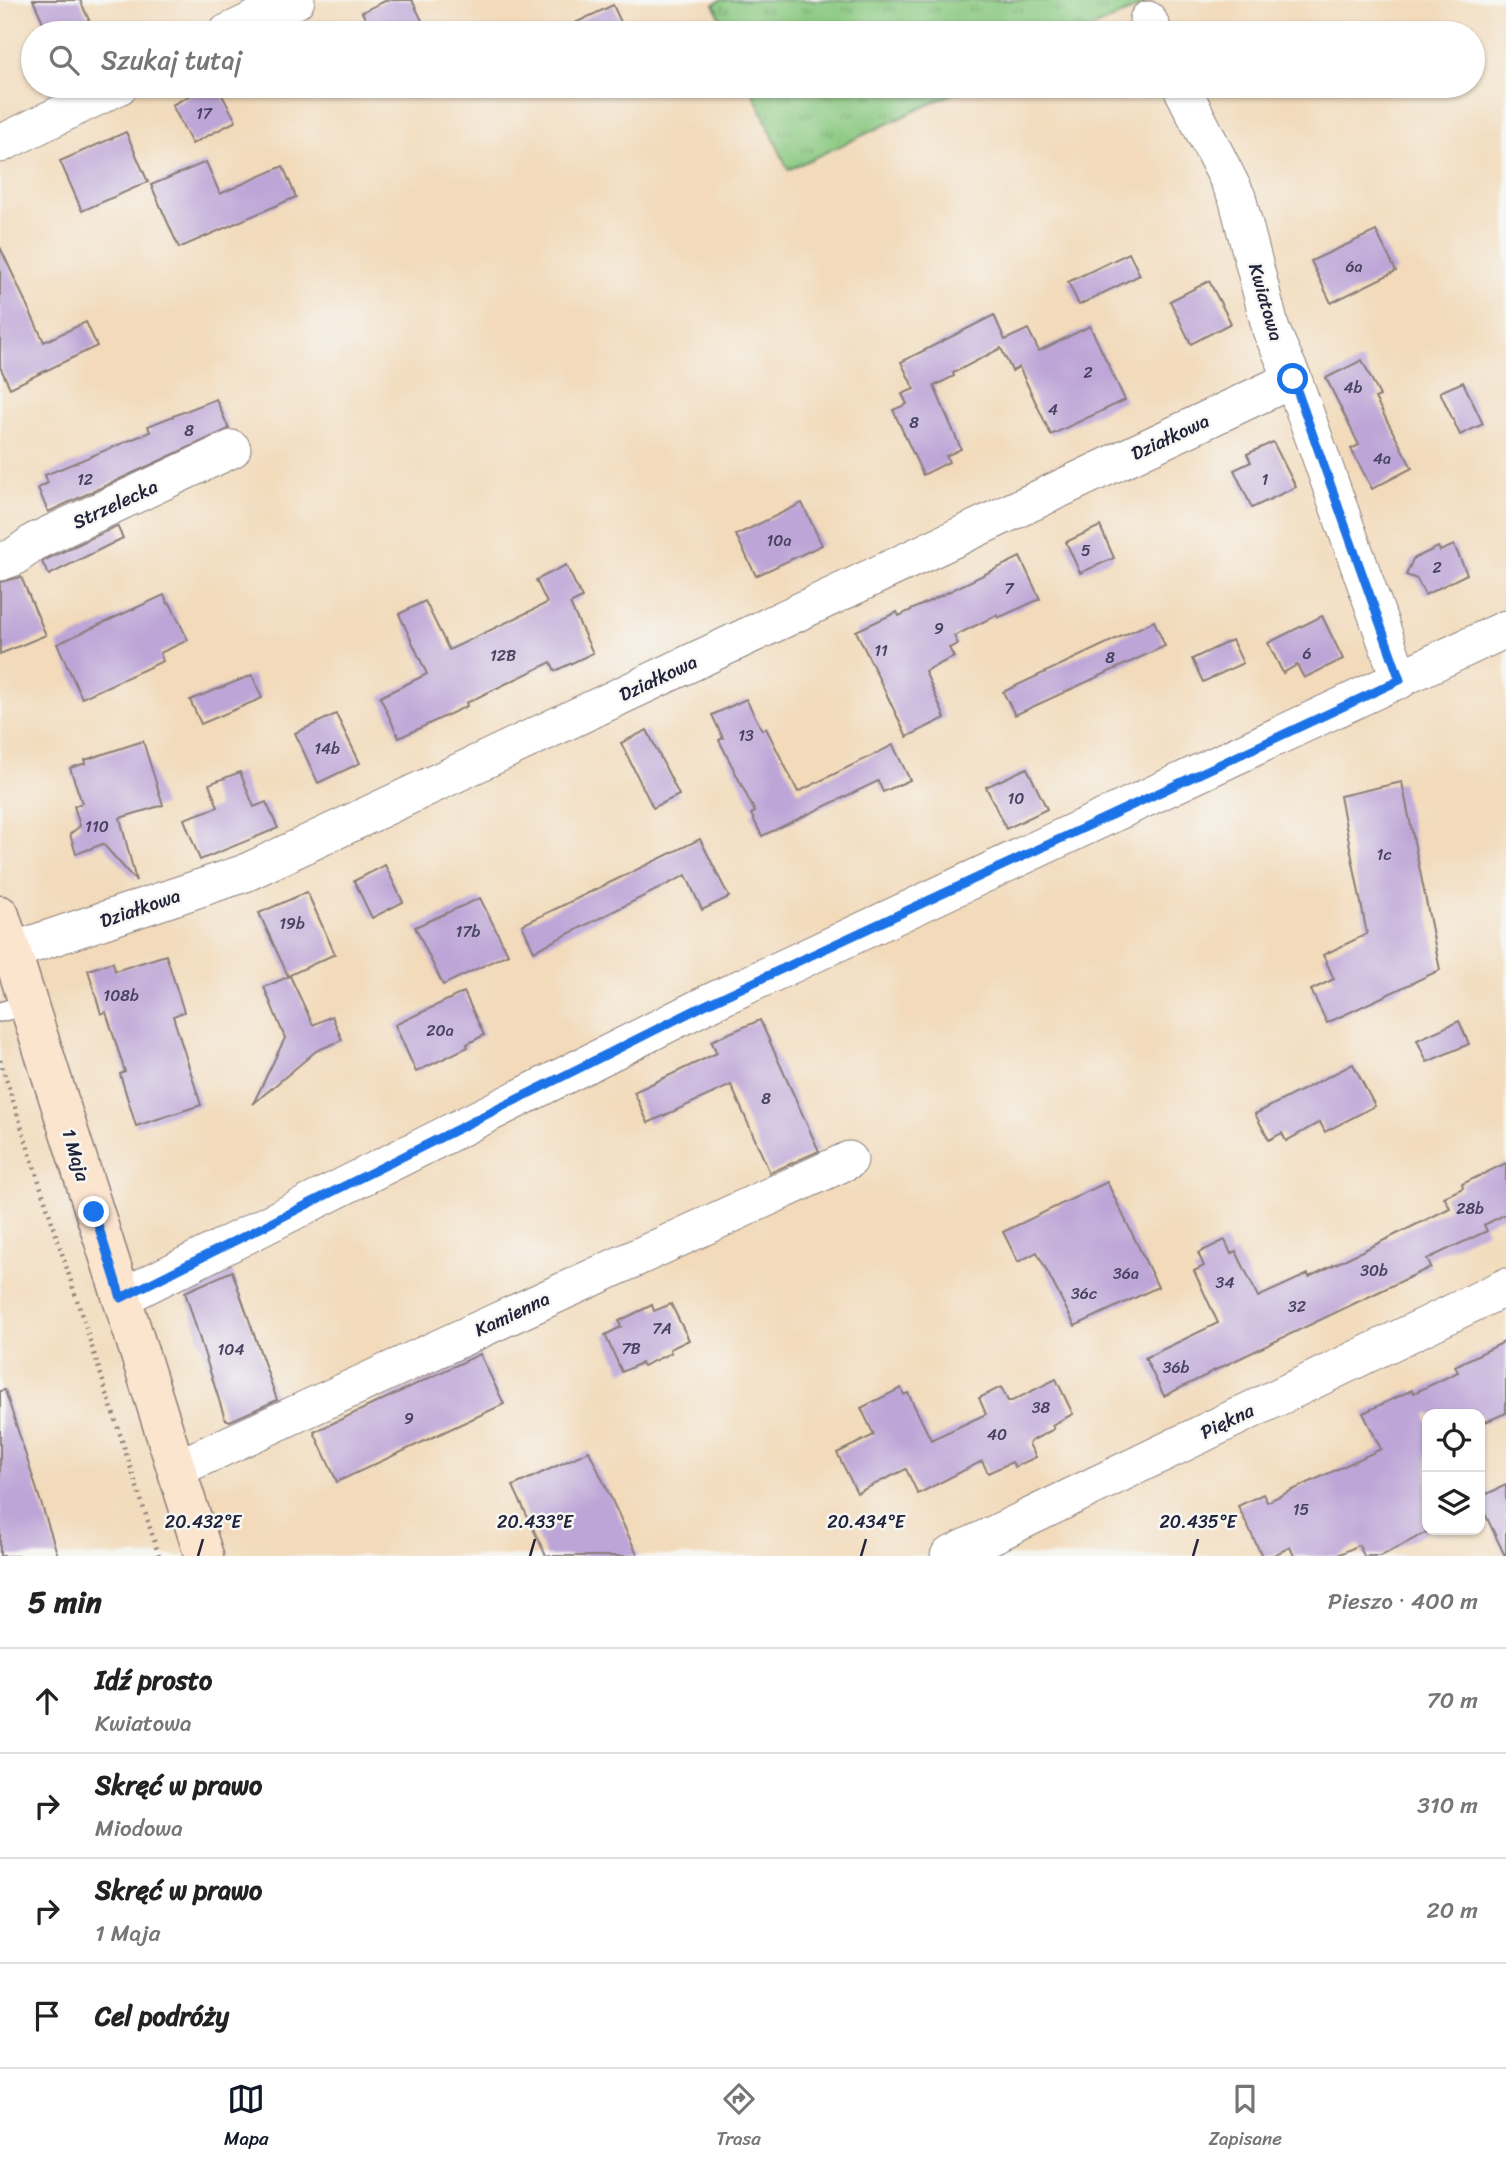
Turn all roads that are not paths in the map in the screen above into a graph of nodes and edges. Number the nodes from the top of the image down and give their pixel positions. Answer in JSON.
{"nodes":[{"id":1,"x":296,"y":0,"type":"edge"},
{"id":2,"x":253,"y":21,"type":"edge"},
{"id":3,"x":94,"y":98,"type":"edge"},
{"id":4,"x":1187,"y":98,"type":"edge"},
{"id":5,"x":0,"y":144,"type":"edge"},
{"id":6,"x":1293,"y":379,"type":"junction"},
{"id":7,"x":232,"y":449,"type":"dead end"},
{"id":8,"x":0,"y":562,"type":"edge"},
{"id":9,"x":1506,"y":629,"type":"edge"},
{"id":10,"x":1400,"y":680,"type":"junction"},
{"id":11,"x":0,"y":915,"type":"edge"},
{"id":12,"x":12,"y":951,"type":"junction"},
{"id":13,"x":15,"y":1008,"type":"edge"},
{"id":14,"x":849,"y":1160,"type":"dead end"},
{"id":15,"x":1506,"y":1287,"type":"edge"},
{"id":16,"x":121,"y":1298,"type":"junction"},
{"id":17,"x":176,"y":1469,"type":"junction"},
{"id":18,"x":204,"y":1556,"type":"edge"},
{"id":19,"x":949,"y":1556,"type":"edge"}],
"edges":[{"from":1,"to":2,"type":"street"},
{"from":3,"to":5,"type":"street"},
{"from":4,"to":6,"type":"street","name":"Kwiatowa"},
{"from":6,"to":10,"type":"street","name":"Kwiatowa"},
{"from":6,"to":12,"type":"street","name":"Działkowa"},
{"from":7,"to":8,"type":"street","name":"Strzelecka"},
{"from":9,"to":10,"type":"street"},
{"from":10,"to":16,"type":"street"},
{"from":11,"to":12,"type":"street","name":"1 Maja"},
{"from":12,"to":13,"type":"street","name":"1 Maja"},
{"from":13,"to":16,"type":"street","name":"1 Maja"},
{"from":14,"to":17,"type":"street","name":"Kamienna"},
{"from":15,"to":19,"type":"street","name":"Piękna"},
{"from":16,"to":17,"type":"street","name":"1 Maja"},
{"from":17,"to":18,"type":"street","name":"1 Maja"}]}
